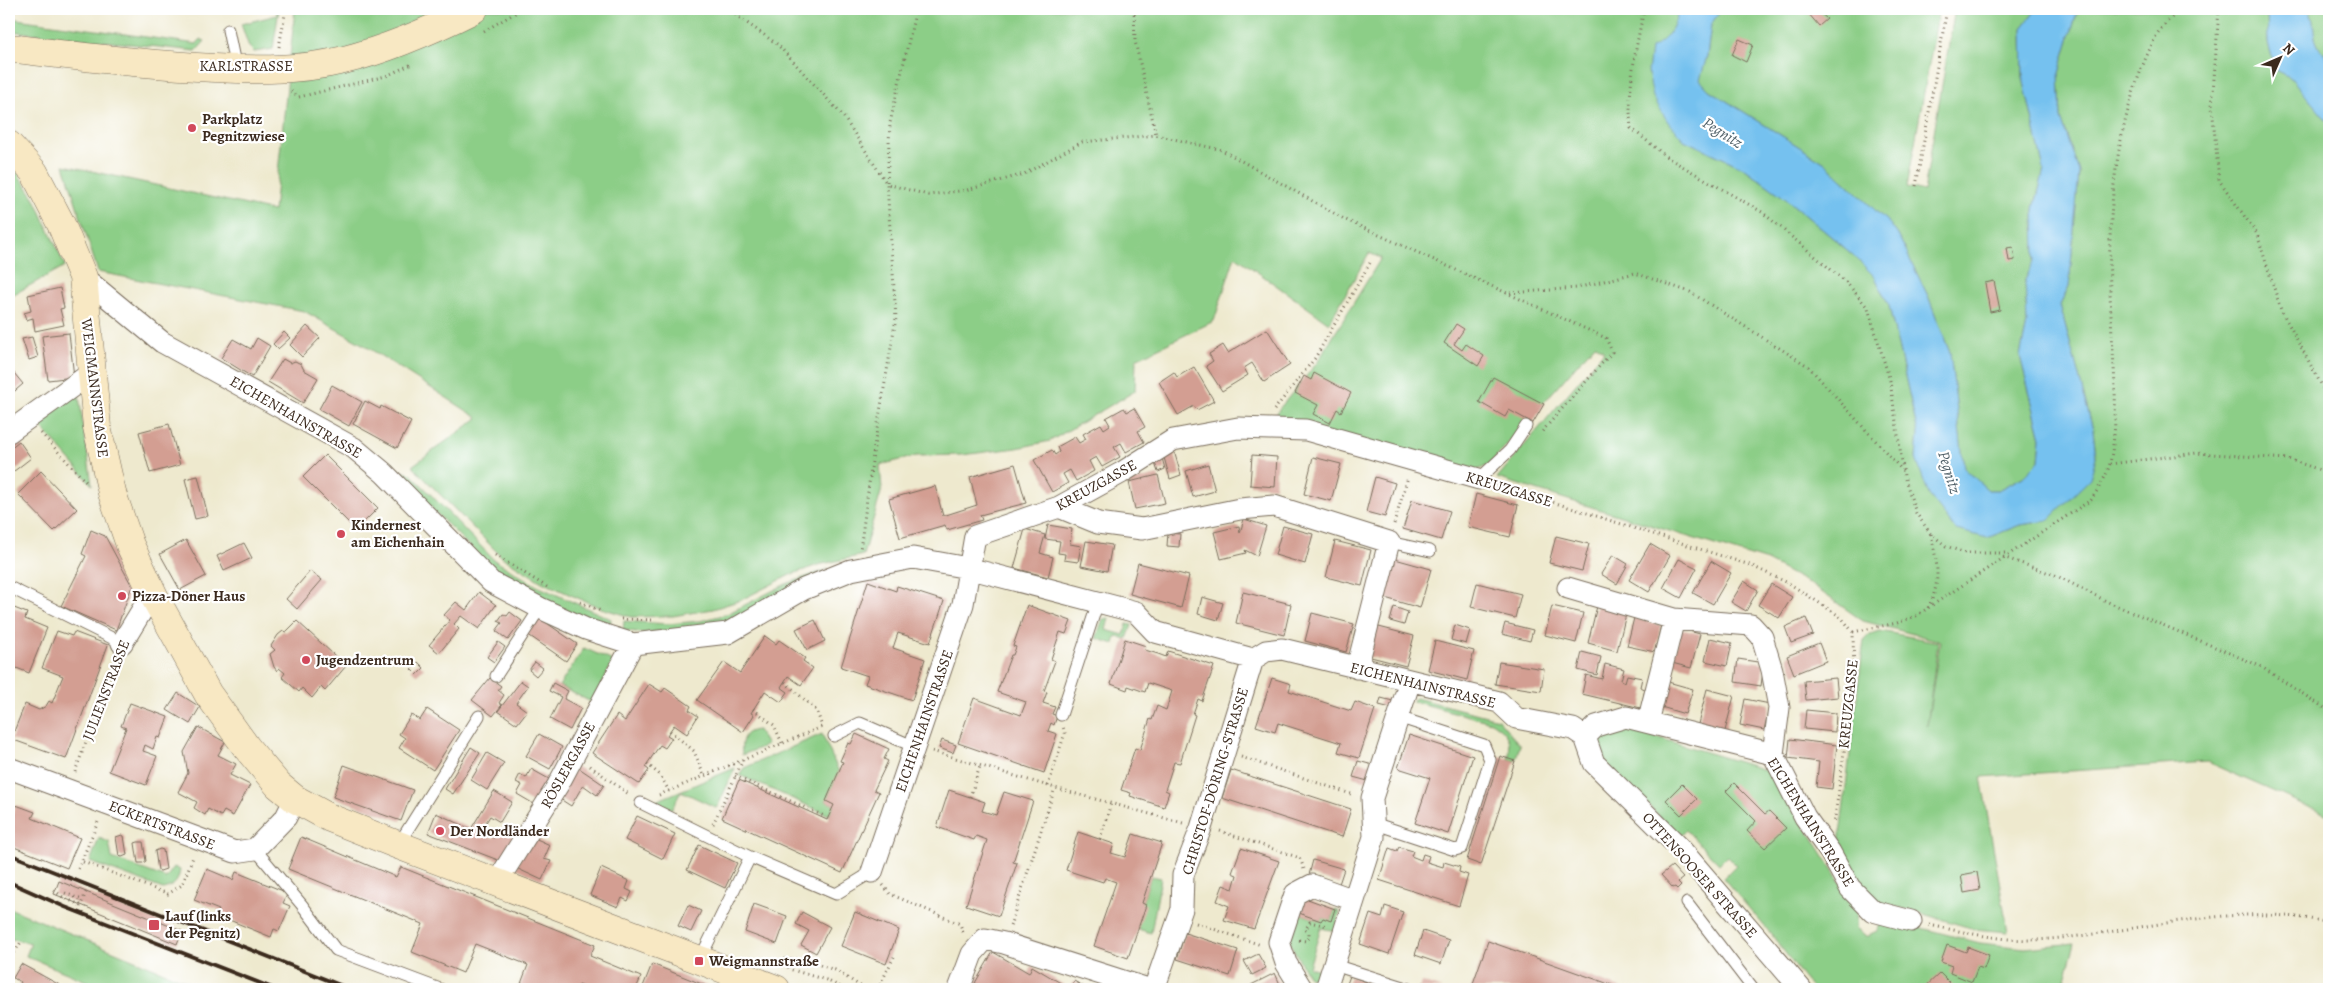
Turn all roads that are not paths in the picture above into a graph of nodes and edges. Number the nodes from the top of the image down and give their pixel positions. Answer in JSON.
{"nodes":[{"id":1,"x":474,"y":9,"type":"edge"},
{"id":2,"x":228,"y":30,"type":"dead end"},
{"id":3,"x":9,"y":48,"type":"edge"},
{"id":4,"x":236,"y":69,"type":"junction"},
{"id":5,"x":9,"y":145,"type":"edge"},
{"id":6,"x":82,"y":277,"type":"junction"},
{"id":7,"x":91,"y":373,"type":"junction"},
{"id":8,"x":1526,"y":426,"type":"dead end"},
{"id":9,"x":9,"y":432,"type":"edge"},
{"id":10,"x":1488,"y":482,"type":"joint"},
{"id":11,"x":1059,"y":506,"type":"junction"},
{"id":12,"x":1389,"y":542,"type":"junction"},
{"id":13,"x":1430,"y":551,"type":"dead end"},
{"id":14,"x":968,"y":568,"type":"junction"},
{"id":15,"x":9,"y":587,"type":"edge"},
{"id":16,"x":1568,"y":588,"type":"dead end"},
{"id":17,"x":154,"y":596,"type":"junction"},
{"id":18,"x":1098,"y":602,"type":"junction"},
{"id":19,"x":540,"y":608,"type":"junction"},
{"id":20,"x":1674,"y":619,"type":"junction"},
{"id":21,"x":122,"y":643,"type":"joint"},
{"id":22,"x":633,"y":644,"type":"junction"},
{"id":23,"x":1253,"y":659,"type":"junction"},
{"id":24,"x":1357,"y":668,"type":"junction"},
{"id":25,"x":496,"y":676,"type":"dead end"},
{"id":26,"x":1410,"y":681,"type":"junction"},
{"id":27,"x":1060,"y":715,"type":"road end"},
{"id":28,"x":479,"y":716,"type":"dead end"},
{"id":29,"x":1398,"y":717,"type":"junction"},
{"id":30,"x":1648,"y":722,"type":"junction"},
{"id":31,"x":834,"y":736,"type":"dead end"},
{"id":32,"x":1585,"y":737,"type":"junction"},
{"id":33,"x":920,"y":748,"type":"junction"},
{"id":34,"x":1773,"y":754,"type":"junction"},
{"id":35,"x":9,"y":768,"type":"edge"},
{"id":36,"x":295,"y":799,"type":"junction"},
{"id":37,"x":641,"y":803,"type":"road end"},
{"id":38,"x":1373,"y":823,"type":"junction"},
{"id":39,"x":398,"y":846,"type":"junction"},
{"id":40,"x":254,"y":849,"type":"junction"},
{"id":41,"x":750,"y":857,"type":"junction"},
{"id":42,"x":872,"y":872,"type":"joint"},
{"id":43,"x":497,"y":882,"type":"junction"},
{"id":44,"x":1354,"y":900,"type":"junction"},
{"id":45,"x":1687,"y":903,"type":"dead end"},
{"id":46,"x":1911,"y":921,"type":"road end"},
{"id":47,"x":699,"y":961,"type":"junction"},
{"id":48,"x":1334,"y":965,"type":"junction"},
{"id":49,"x":440,"y":989,"type":"edge"},
{"id":50,"x":776,"y":989,"type":"edge"},
{"id":51,"x":959,"y":989,"type":"edge"},
{"id":52,"x":1148,"y":989,"type":"edge"},
{"id":53,"x":1154,"y":989,"type":"edge"},
{"id":54,"x":1302,"y":989,"type":"edge"},
{"id":55,"x":1326,"y":989,"type":"edge"},
{"id":56,"x":1410,"y":989,"type":"edge"},
{"id":57,"x":1753,"y":989,"type":"edge"},
{"id":58,"x":1801,"y":989,"type":"edge"}],
"edges":[{"from":1,"to":4,"type":"street","name":"KARLSTRASSE"},
{"from":2,"to":4,"type":"lane"},
{"from":3,"to":4,"type":"street","name":"KARLSTRASSE"},
{"from":5,"to":6,"type":"street","name":"WEIGMANNSTRASSE"},
{"from":6,"to":7,"type":"street","name":"WEIGMANNSTRASSE"},
{"from":6,"to":19,"type":"street","name":"EICHENHAINSTRASSE"},
{"from":7,"to":9,"type":"street"},
{"from":7,"to":17,"type":"street","name":"WEIGMANNSTRASSE"},
{"from":8,"to":10,"type":"lane"},
{"from":10,"to":11,"type":"street","name":"KREUZGASSE"},
{"from":11,"to":12,"type":"street"},
{"from":11,"to":14,"type":"street","name":"KREUZGASSE"},
{"from":12,"to":13,"type":"lane"},
{"from":12,"to":24,"type":"street"},
{"from":14,"to":18,"type":"street","name":"EICHENHAINSTRASSE"},
{"from":14,"to":22,"type":"street","name":"EICHENHAINSTRASSE"},
{"from":14,"to":33,"type":"street","name":"EICHENHAINSTRASSE"},
{"from":15,"to":21,"type":"lane"},
{"from":16,"to":20,"type":"street"},
{"from":17,"to":21,"type":"street","name":"JULIENSTRASSE"},
{"from":17,"to":36,"type":"street","name":"WEIGMANNSTRASSE"},
{"from":18,"to":23,"type":"street","name":"EICHENHAINSTRASSE"},
{"from":18,"to":27,"type":"lane"},
{"from":19,"to":22,"type":"street","name":"EICHENHAINSTRASSE"},
{"from":19,"to":25,"type":"lane"},
{"from":20,"to":30,"type":"street"},
{"from":20,"to":34,"type":"street"},
{"from":22,"to":43,"type":"street","name":"RÖSLERGASSE"},
{"from":23,"to":24,"type":"street","name":"EICHENHAINSTRASSE"},
{"from":23,"to":53,"type":"street","name":"CHRISTOF-DÖRING-STRASSE"},
{"from":24,"to":26,"type":"street","name":"EICHENHAINSTRASSE"},
{"from":26,"to":29,"type":"street"},
{"from":26,"to":32,"type":"street","name":"EICHENHAINSTRASSE"},
{"from":28,"to":39,"type":"lane"},
{"from":29,"to":38,"type":"street"},
{"from":29,"to":38,"type":"lane"},
{"from":30,"to":32,"type":"street","name":"EICHENHAINSTRASSE"},
{"from":30,"to":34,"type":"street","name":"EICHENHAINSTRASSE"},
{"from":31,"to":33,"type":"lane"},
{"from":32,"to":58,"type":"street","name":"OTTENSOOSER STRASSE"},
{"from":33,"to":42,"type":"street","name":"EICHENHAINSTRASSE"},
{"from":34,"to":46,"type":"street","name":"EICHENHAINSTRASSE"},
{"from":35,"to":40,"type":"street","name":"ECKERTSTRASSE"},
{"from":36,"to":39,"type":"street","name":"WEIGMANNSTRASSE"},
{"from":36,"to":40,"type":"street"},
{"from":37,"to":41,"type":"lane"},
{"from":38,"to":44,"type":"street"},
{"from":39,"to":43,"type":"street","name":"WEIGMANNSTRASSE"},
{"from":40,"to":49,"type":"lane"},
{"from":41,"to":42,"type":"lane"},
{"from":41,"to":47,"type":"lane"},
{"from":43,"to":47,"type":"street","name":"WEIGMANNSTRASSE"},
{"from":44,"to":48,"type":"street"},
{"from":44,"to":54,"type":"street"},
{"from":45,"to":57,"type":"lane"},
{"from":47,"to":50,"type":"street","name":"WEIGMANNSTRASSE"},
{"from":48,"to":55,"type":"street"},
{"from":48,"to":56,"type":"lane"},
{"from":51,"to":52,"type":"street"}]}
